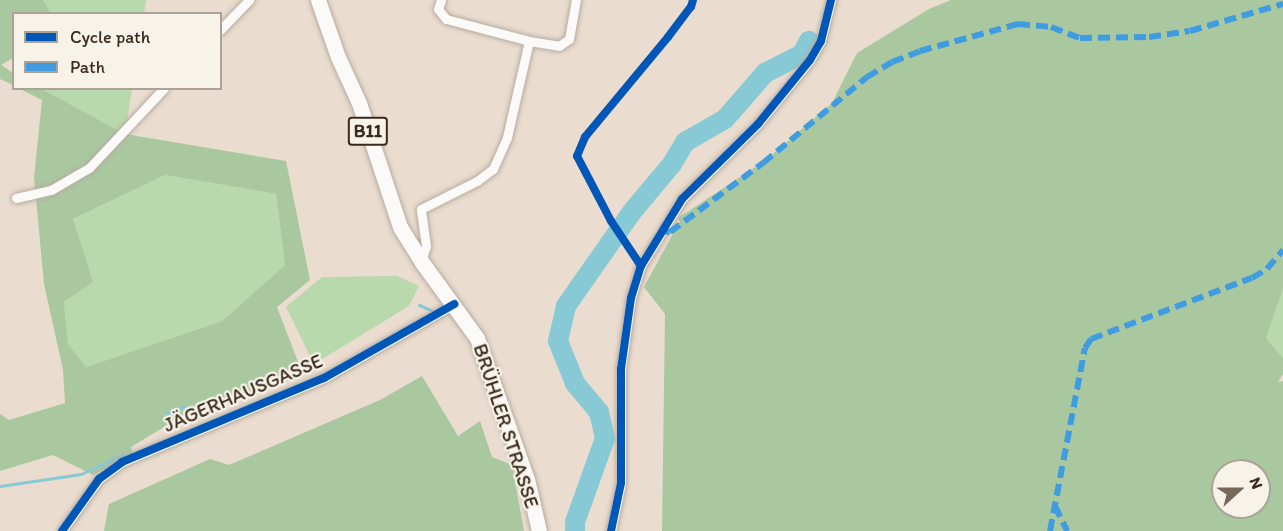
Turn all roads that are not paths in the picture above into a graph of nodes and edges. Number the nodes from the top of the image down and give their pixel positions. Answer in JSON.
{"nodes":[{"id":1,"x":249,"y":0,"type":"edge"},
{"id":2,"x":318,"y":0,"type":"edge"},
{"id":3,"x":441,"y":0,"type":"edge"},
{"id":4,"x":576,"y":0,"type":"edge"},
{"id":5,"x":831,"y":0,"type":"edge"},
{"id":6,"x":222,"y":28,"type":"edge"},
{"id":7,"x":529,"y":41,"type":"junction"},
{"id":8,"x":162,"y":90,"type":"edge"},
{"id":9,"x":16,"y":198,"type":"dead end"},
{"id":10,"x":420,"y":261,"type":"junction"},
{"id":11,"x":454,"y":304,"type":"junction"},
{"id":12,"x":62,"y":531,"type":"edge"},
{"id":13,"x":538,"y":531,"type":"edge"},
{"id":14,"x":611,"y":531,"type":"edge"}],
"edges":[{"from":1,"to":6,"type":"street"},
{"from":2,"to":10,"type":"main road","name":"BRÜHLER STRASSE","number":"B11"},
{"from":3,"to":7,"type":"street"},
{"from":4,"to":7,"type":"street"},
{"from":5,"to":14,"type":"street"},
{"from":7,"to":10,"type":"street"},
{"from":8,"to":9,"type":"street"},
{"from":10,"to":11,"type":"main road","name":"BRÜHLER STRASSE","number":"B11"},
{"from":11,"to":12,"type":"street","name":"JÄGERHAUSGASSE"},
{"from":11,"to":13,"type":"main road","name":"BRÜHLER STRASSE","number":"B11"}]}
